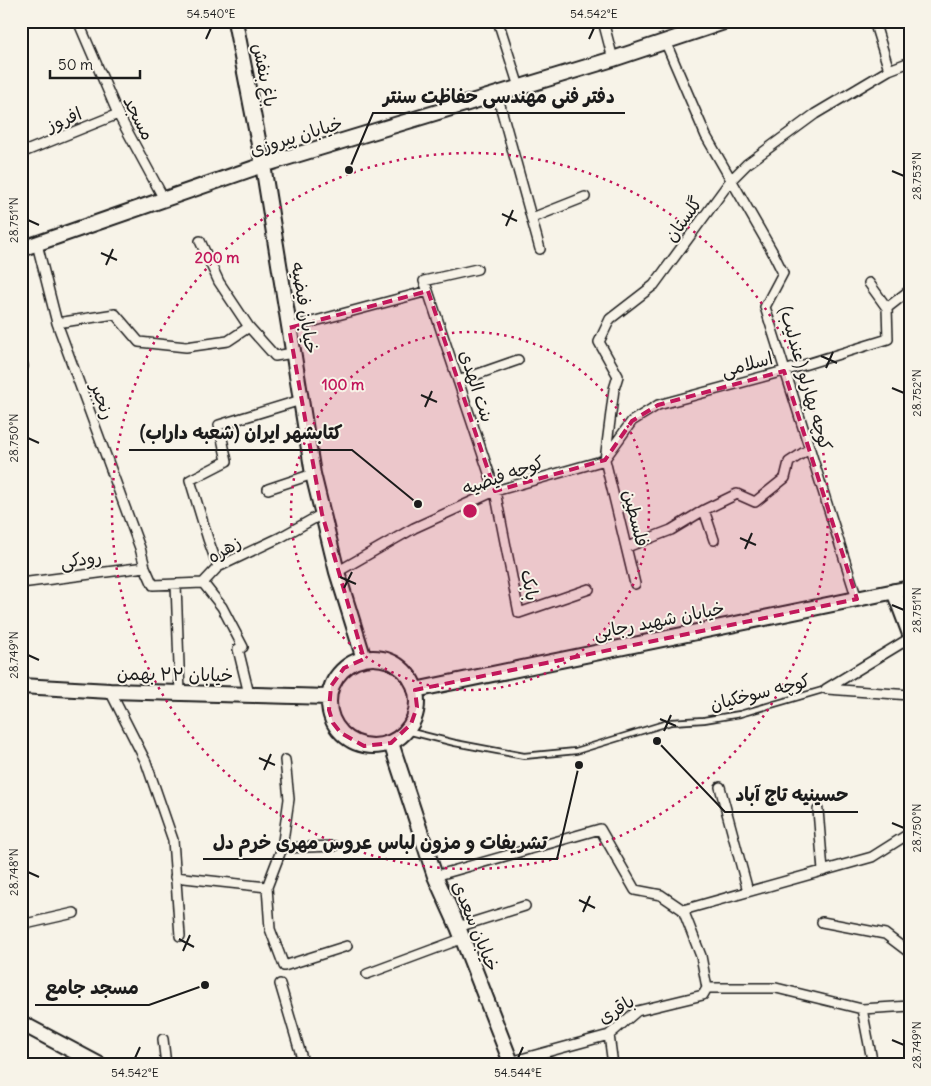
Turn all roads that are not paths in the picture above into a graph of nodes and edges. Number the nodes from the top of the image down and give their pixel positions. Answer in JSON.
{"nodes":[{"id":1,"x":78,"y":21,"type":"edge"},
{"id":2,"x":235,"y":21,"type":"edge"},
{"id":3,"x":498,"y":21,"type":"edge"},
{"id":4,"x":603,"y":21,"type":"edge"},
{"id":5,"x":727,"y":21,"type":"edge"},
{"id":6,"x":874,"y":21,"type":"edge"},
{"id":7,"x":705,"y":24,"type":"edge"},
{"id":8,"x":665,"y":41,"type":"junction"},
{"id":9,"x":613,"y":59,"type":"junction"},
{"id":10,"x":910,"y":62,"type":"edge"},
{"id":11,"x":890,"y":70,"type":"junction"},
{"id":12,"x":520,"y":87,"type":"junction"},
{"id":13,"x":497,"y":94,"type":"junction"},
{"id":14,"x":118,"y":114,"type":"junction"},
{"id":15,"x":21,"y":153,"type":"edge"},
{"id":16,"x":263,"y":165,"type":"junction"},
{"id":17,"x":731,"y":180,"type":"junction"},
{"id":18,"x":585,"y":197,"type":"dead end"},
{"id":19,"x":164,"y":199,"type":"junction"},
{"id":20,"x":532,"y":218,"type":"junction"},
{"id":21,"x":200,"y":241,"type":"dead end"},
{"id":22,"x":37,"y":244,"type":"junction"},
{"id":23,"x":21,"y":249,"type":"edge"},
{"id":24,"x":540,"y":249,"type":"dead end"},
{"id":25,"x":477,"y":269,"type":"dead end"},
{"id":26,"x":870,"y":283,"type":"dead end"},
{"id":27,"x":910,"y":290,"type":"edge"},
{"id":28,"x":428,"y":291,"type":"junction"},
{"id":29,"x":887,"y":308,"type":"junction"},
{"id":30,"x":57,"y":323,"type":"junction"},
{"id":31,"x":249,"y":327,"type":"junction"},
{"id":32,"x":289,"y":328,"type":"junction"},
{"id":33,"x":293,"y":353,"type":"junction"},
{"id":34,"x":21,"y":359,"type":"edge"},
{"id":35,"x":518,"y":360,"type":"dead end"},
{"id":36,"x":21,"y":367,"type":"edge"},
{"id":37,"x":784,"y":371,"type":"junction"},
{"id":38,"x":458,"y":382,"type":"junction"},
{"id":39,"x":301,"y":400,"type":"junction"},
{"id":40,"x":809,"y":449,"type":"junction"},
{"id":41,"x":604,"y":460,"type":"junction"},
{"id":42,"x":313,"y":474,"type":"junction"},
{"id":43,"x":268,"y":489,"type":"dead end"},
{"id":44,"x":494,"y":491,"type":"junction"},
{"id":45,"x":704,"y":510,"type":"junction"},
{"id":46,"x":322,"y":514,"type":"junction"},
{"id":47,"x":714,"y":540,"type":"dead end"},
{"id":48,"x":627,"y":547,"type":"junction"},
{"id":49,"x":145,"y":567,"type":"junction"},
{"id":50,"x":218,"y":567,"type":"junction"},
{"id":51,"x":337,"y":572,"type":"junction"},
{"id":52,"x":21,"y":583,"type":"edge"},
{"id":53,"x":203,"y":583,"type":"junction"},
{"id":54,"x":176,"y":584,"type":"junction"},
{"id":55,"x":635,"y":584,"type":"dead end"},
{"id":56,"x":910,"y":588,"type":"edge"},
{"id":57,"x":589,"y":589,"type":"dead end"},
{"id":58,"x":894,"y":591,"type":"junction"},
{"id":59,"x":857,"y":599,"type":"junction"},
{"id":60,"x":910,"y":636,"type":"edge"},
{"id":61,"x":364,"y":659,"type":"junction"},
{"id":62,"x":21,"y":686,"type":"edge"},
{"id":63,"x":826,"y":689,"type":"junction"},
{"id":64,"x":415,"y":690,"type":"junction"},
{"id":65,"x":110,"y":691,"type":"junction"},
{"id":66,"x":180,"y":693,"type":"junction"},
{"id":67,"x":249,"y":694,"type":"junction"},
{"id":68,"x":910,"y":695,"type":"edge"},
{"id":69,"x":329,"y":697,"type":"junction"},
{"id":70,"x":406,"y":732,"type":"junction"},
{"id":71,"x":391,"y":743,"type":"junction"},
{"id":72,"x":285,"y":760,"type":"dead end"},
{"id":73,"x":720,"y":787,"type":"dead end"},
{"id":74,"x":818,"y":810,"type":"dead end"},
{"id":75,"x":910,"y":833,"type":"edge"},
{"id":76,"x":334,"y":846,"type":"dead end"},
{"id":77,"x":282,"y":848,"type":"junction"},
{"id":78,"x":823,"y":871,"type":"junction"},
{"id":79,"x":434,"y":876,"type":"junction"},
{"id":80,"x":176,"y":877,"type":"junction"},
{"id":81,"x":267,"y":887,"type":"junction"},
{"id":82,"x":748,"y":891,"type":"junction"},
{"id":83,"x":525,"y":906,"type":"dead end"},
{"id":84,"x":683,"y":910,"type":"junction"},
{"id":85,"x":74,"y":913,"type":"dead end"},
{"id":86,"x":822,"y":922,"type":"dead end"},
{"id":87,"x":21,"y":925,"type":"edge"},
{"id":88,"x":460,"y":933,"type":"junction"},
{"id":89,"x":180,"y":936,"type":"dead end"},
{"id":90,"x":347,"y":946,"type":"dead end"},
{"id":91,"x":910,"y":954,"type":"edge"},
{"id":92,"x":367,"y":974,"type":"dead end"},
{"id":93,"x":280,"y":984,"type":"dead end"},
{"id":94,"x":707,"y":988,"type":"junction"},
{"id":95,"x":910,"y":1006,"type":"edge"},
{"id":96,"x":862,"y":1009,"type":"junction"},
{"id":97,"x":21,"y":1023,"type":"edge"},
{"id":98,"x":609,"y":1035,"type":"junction"},
{"id":99,"x":163,"y":1039,"type":"dead end"},
{"id":100,"x":95,"y":1063,"type":"edge"},
{"id":101,"x":511,"y":1063,"type":"edge"},
{"id":102,"x":166,"y":1065,"type":"edge"},
{"id":103,"x":304,"y":1065,"type":"edge"},
{"id":104,"x":613,"y":1065,"type":"edge"},
{"id":105,"x":872,"y":1065,"type":"edge"}],
"edges":[{"from":1,"to":14,"type":"street","name":"مسجد"},
{"from":2,"to":16,"type":"main road","name":"باغ بنفش"},
{"from":3,"to":12,"type":"street"},
{"from":4,"to":9,"type":"street"},
{"from":5,"to":7,"type":"main road","name":"خیابان پیروزی"},
{"from":6,"to":11,"type":"street"},
{"from":7,"to":8,"type":"main road","name":"خیابان پیروزی"},
{"from":8,"to":9,"type":"main road","name":"خیابان پیروزی"},
{"from":8,"to":17,"type":"street","name":"کوچه بهارلو (عندلیب)"},
{"from":9,"to":12,"type":"main road","name":"خیابان پیروزی"},
{"from":10,"to":11,"type":"street","name":"گلستان"},
{"from":11,"to":17,"type":"street","name":"گلستان"},
{"from":12,"to":13,"type":"main road","name":"خیابان پیروزی"},
{"from":13,"to":16,"type":"main road","name":"خیابان پیروزی"},
{"from":13,"to":20,"type":"street"},
{"from":14,"to":15,"type":"street","name":"افروز"},
{"from":14,"to":19,"type":"street","name":"مسجد"},
{"from":16,"to":19,"type":"main road","name":"خیابان پیروزی"},
{"from":16,"to":32,"type":"main road","name":"خیابان فیضیه"},
{"from":17,"to":37,"type":"street","name":"کوچه بهارلو (عندلیب)"},
{"from":17,"to":41,"type":"street","name":"گلستان"},
{"from":18,"to":20,"type":"street"},
{"from":19,"to":22,"type":"main road","name":"خیابان پیروزی"},
{"from":20,"to":24,"type":"street"},
{"from":21,"to":31,"type":"street"},
{"from":22,"to":23,"type":"main road","name":"خیابان پیروزی"},
{"from":22,"to":30,"type":"street","name":"رنجبر"},
{"from":25,"to":28,"type":"street"},
{"from":26,"to":29,"type":"street"},
{"from":27,"to":29,"type":"street"},
{"from":28,"to":32,"type":"street"},
{"from":28,"to":38,"type":"street","name":"بنت الهدی"},
{"from":29,"to":37,"type":"street","name":"اسلامی"},
{"from":30,"to":31,"type":"street"},
{"from":30,"to":49,"type":"street","name":"رنجبر"},
{"from":31,"to":33,"type":"street"},
{"from":32,"to":33,"type":"main road","name":"خیابان فیضیه"},
{"from":33,"to":39,"type":"main road","name":"خیابان فیضیه"},
{"from":34,"to":36,"type":"street"},
{"from":35,"to":38,"type":"street"},
{"from":37,"to":40,"type":"street","name":"کوچه بهارلو (عندلیب)"},
{"from":37,"to":41,"type":"street","name":"اسلامی"},
{"from":38,"to":44,"type":"street","name":"بنت الهدی"},
{"from":39,"to":42,"type":"main road","name":"خیابان فیضیه"},
{"from":39,"to":50,"type":"street"},
{"from":40,"to":45,"type":"street"},
{"from":40,"to":59,"type":"street","name":"کوچه بهارلو (عندلیب)"},
{"from":41,"to":44,"type":"street","name":"کوچه فیضیه"},
{"from":41,"to":48,"type":"street","name":"فلسطین"},
{"from":42,"to":43,"type":"street"},
{"from":42,"to":46,"type":"main road","name":"خیابان فیضیه"},
{"from":44,"to":51,"type":"street","name":"کوچه فیضیه"},
{"from":44,"to":57,"type":"street","name":"بابک"},
{"from":45,"to":47,"type":"street"},
{"from":45,"to":48,"type":"street"},
{"from":46,"to":50,"type":"street","name":"زهره"},
{"from":46,"to":51,"type":"main road","name":"خیابان فیضیه"},
{"from":48,"to":55,"type":"street","name":"فلسطین"},
{"from":49,"to":52,"type":"street","name":"رودکی"},
{"from":49,"to":54,"type":"street"},
{"from":50,"to":53,"type":"street","name":"زهره"},
{"from":51,"to":61,"type":"main road","name":"خیابان فیضیه"},
{"from":53,"to":54,"type":"street"},
{"from":53,"to":67,"type":"street","name":"زهره"},
{"from":54,"to":66,"type":"street"},
{"from":56,"to":58,"type":"main road","name":"خیابان شهید رجایی"},
{"from":58,"to":59,"type":"main road","name":"خیابان شهید رجایی"},
{"from":58,"to":60,"type":"main road"},
{"from":59,"to":64,"type":"main road","name":"خیابان شهید رجایی"},
{"from":60,"to":63,"type":"street"},
{"from":61,"to":64,"type":"main road"},
{"from":61,"to":69,"type":"main road"},
{"from":62,"to":65,"type":"main road","name":"خیابان ۲۲ بهمن"},
{"from":63,"to":68,"type":"street"},
{"from":63,"to":70,"type":"lane","name":"کوچه سوخکیان"},
{"from":64,"to":70,"type":"main road"},
{"from":65,"to":66,"type":"main road","name":"خیابان ۲۲ بهمن"},
{"from":65,"to":80,"type":"street"},
{"from":66,"to":67,"type":"main road","name":"خیابان ۲۲ بهمن"},
{"from":67,"to":69,"type":"main road","name":"خیابان ۲۲ بهمن"},
{"from":69,"to":71,"type":"main road"},
{"from":70,"to":71,"type":"main road"},
{"from":71,"to":79,"type":"main road","name":"خیابان سعدی"},
{"from":72,"to":77,"type":"street"},
{"from":73,"to":82,"type":"street"},
{"from":74,"to":78,"type":"street"},
{"from":75,"to":78,"type":"street"},
{"from":76,"to":77,"type":"street"},
{"from":77,"to":81,"type":"street"},
{"from":78,"to":82,"type":"street"},
{"from":79,"to":84,"type":"street"},
{"from":79,"to":88,"type":"main road","name":"خیابان سعدی"},
{"from":80,"to":81,"type":"street"},
{"from":80,"to":89,"type":"street"},
{"from":81,"to":90,"type":"street"},
{"from":82,"to":84,"type":"street"},
{"from":83,"to":88,"type":"street"},
{"from":84,"to":94,"type":"street"},
{"from":85,"to":87,"type":"street"},
{"from":86,"to":91,"type":"street"},
{"from":88,"to":92,"type":"street"},
{"from":88,"to":101,"type":"main road","name":"خیابان سعدی"},
{"from":93,"to":103,"type":"street"},
{"from":94,"to":96,"type":"street","name":"باقری"},
{"from":94,"to":98,"type":"street","name":"باقری"},
{"from":95,"to":96,"type":"street","name":"باقری"},
{"from":96,"to":105,"type":"street"},
{"from":97,"to":100,"type":"main road"},
{"from":98,"to":101,"type":"street","name":"باقری"},
{"from":98,"to":104,"type":"street"},
{"from":99,"to":102,"type":"street"}]}
